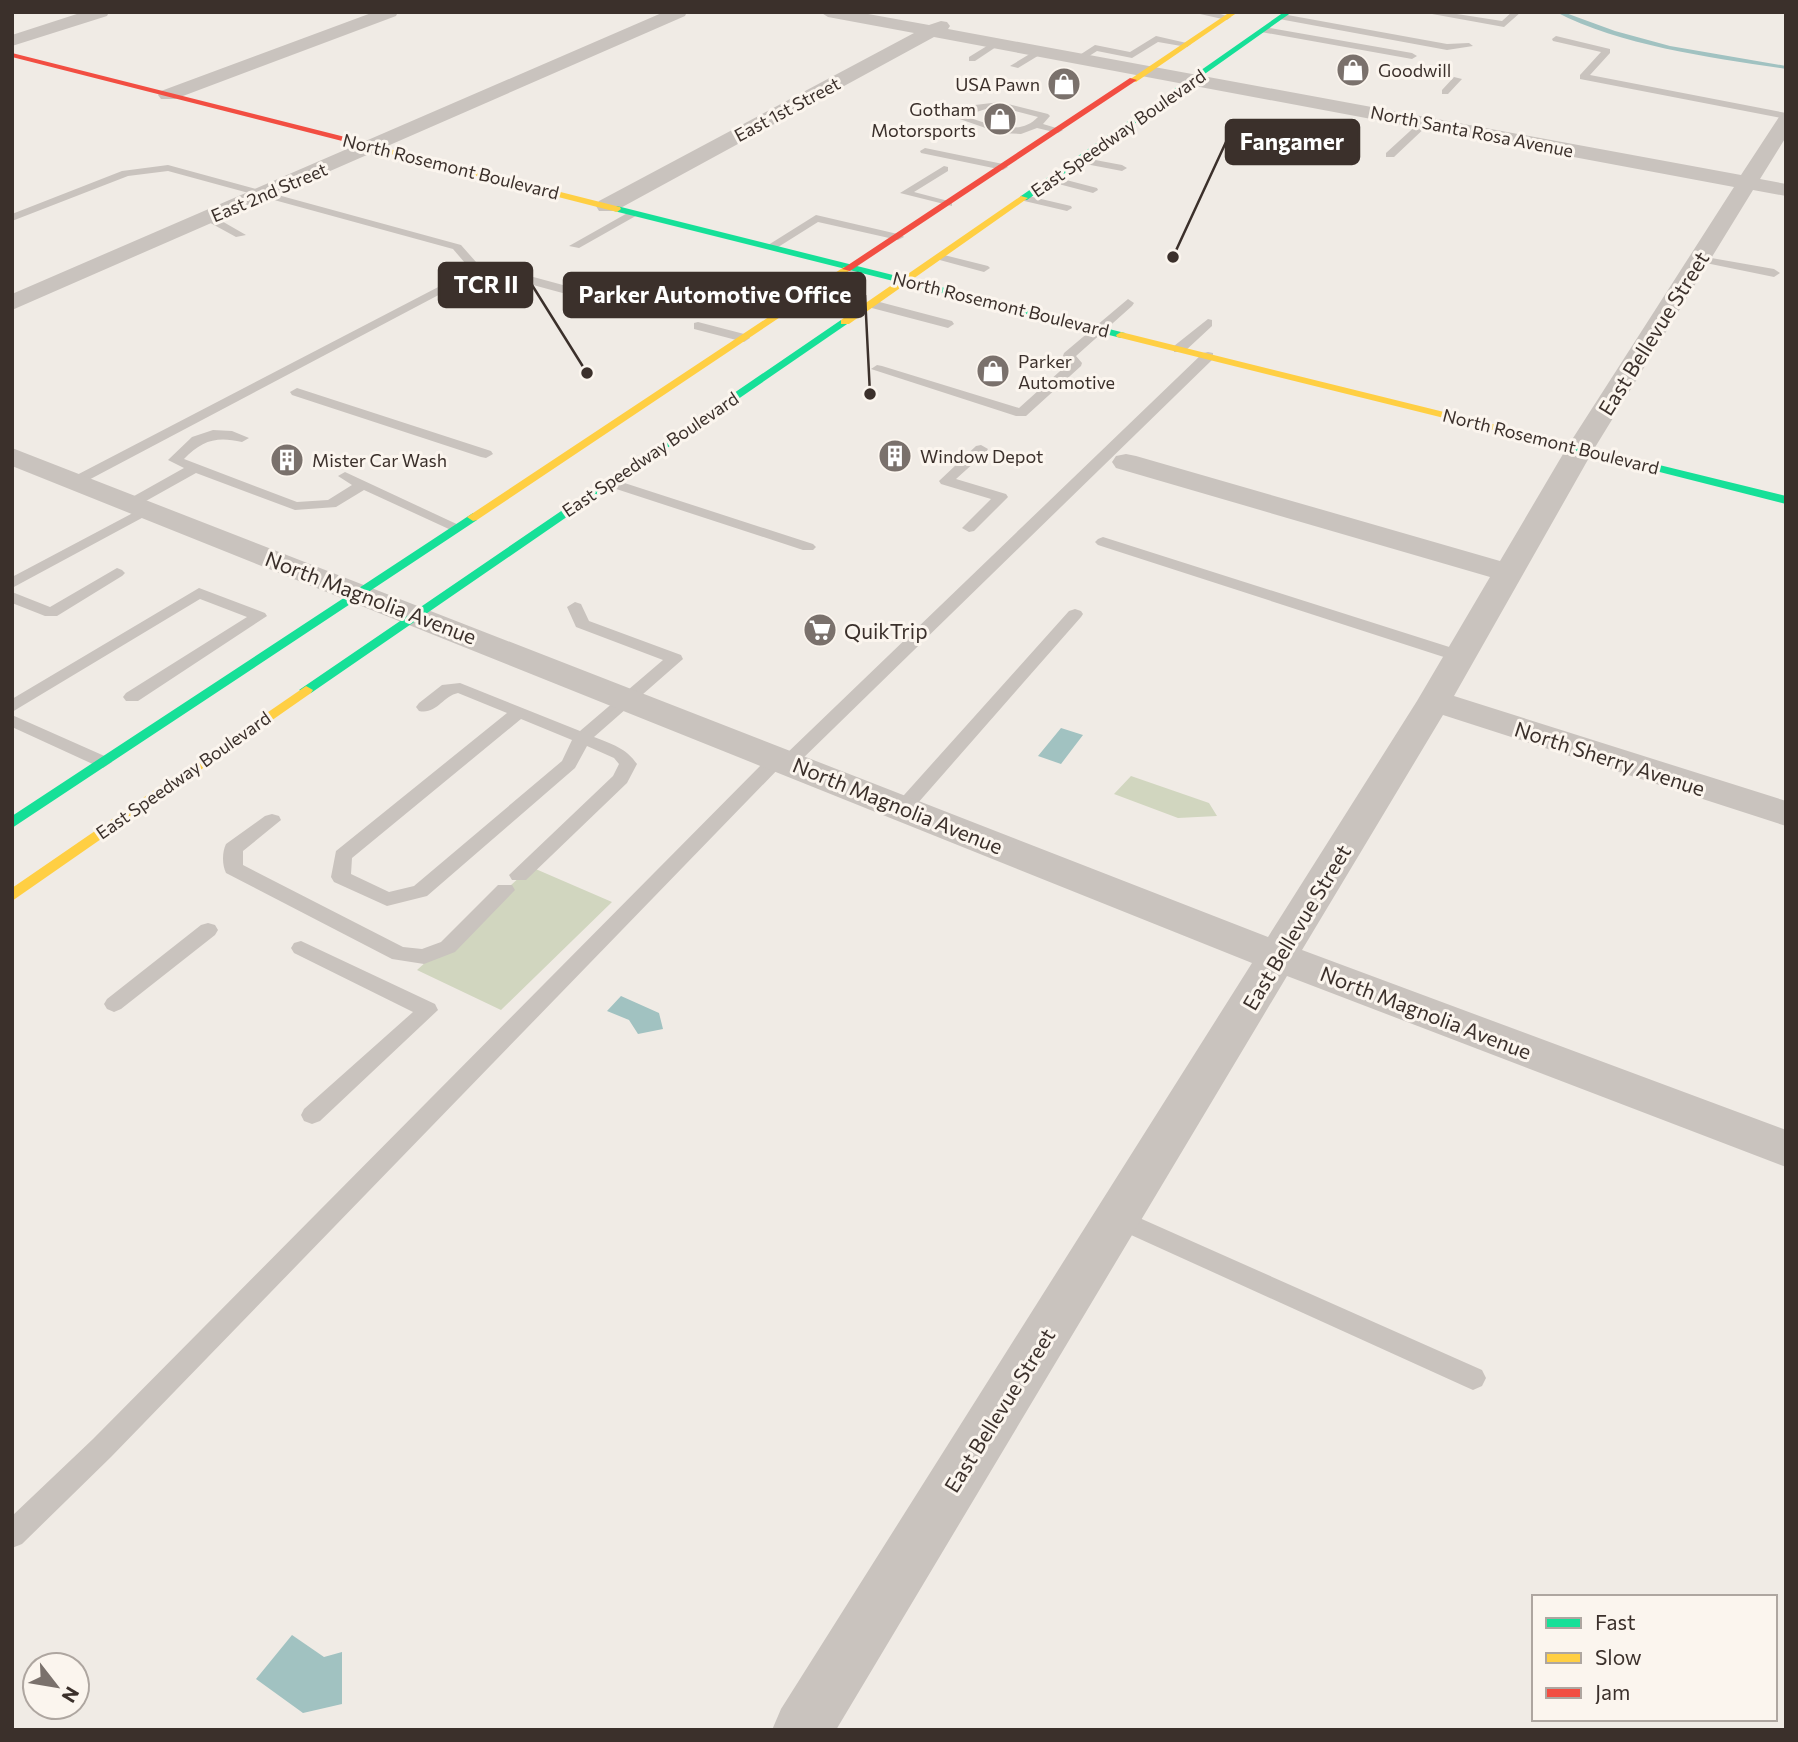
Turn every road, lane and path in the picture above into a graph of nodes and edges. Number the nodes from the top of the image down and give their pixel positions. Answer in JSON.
{"nodes":[{"id":1,"x":101,"y":12,"type":"edge"},
{"id":2,"x":390,"y":12,"type":"edge"},
{"id":3,"x":678,"y":12,"type":"edge"},
{"id":4,"x":828,"y":12,"type":"edge"},
{"id":5,"x":1195,"y":12,"type":"edge"},
{"id":6,"x":1425,"y":12,"type":"edge"},
{"id":7,"x":1517,"y":12,"type":"edge"},
{"id":8,"x":1231,"y":15,"type":"edge"},
{"id":9,"x":1285,"y":15,"type":"edge"},
{"id":10,"x":956,"y":19,"type":"dead end"},
{"id":11,"x":932,"y":31,"type":"junction"},
{"id":12,"x":1190,"y":37,"type":"junction"},
{"id":13,"x":1262,"y":37,"type":"junction"},
{"id":14,"x":1556,"y":39,"type":"dead end"},
{"id":15,"x":12,"y":41,"type":"edge"},
{"id":16,"x":998,"y":43,"type":"junction"},
{"id":17,"x":1469,"y":46,"type":"dead end"},
{"id":18,"x":1041,"y":51,"type":"junction"},
{"id":19,"x":12,"y":55,"type":"edge"},
{"id":20,"x":1412,"y":56,"type":"dead end"},
{"id":21,"x":972,"y":58,"type":"dead end"},
{"id":22,"x":1080,"y":58,"type":"junction"},
{"id":23,"x":1015,"y":66,"type":"dead end"},
{"id":24,"x":1147,"y":71,"type":"junction"},
{"id":25,"x":1194,"y":79,"type":"junction"},
{"id":26,"x":1457,"y":79,"type":"dead end"},
{"id":27,"x":1444,"y":92,"type":"dead end"},
{"id":28,"x":169,"y":95,"type":"junction"},
{"id":29,"x":1425,"y":122,"type":"junction"},
{"id":30,"x":1785,"y":124,"type":"edge"},
{"id":31,"x":1036,"y":125,"type":"junction"},
{"id":32,"x":1058,"y":130,"type":"junction"},
{"id":33,"x":373,"y":147,"type":"junction"},
{"id":34,"x":925,"y":151,"type":"dead end"},
{"id":35,"x":1390,"y":155,"type":"dead end"},
{"id":36,"x":1079,"y":160,"type":"junction"},
{"id":37,"x":1003,"y":167,"type":"junction"},
{"id":38,"x":1122,"y":168,"type":"dead end"},
{"id":39,"x":944,"y":169,"type":"dead end"},
{"id":40,"x":1051,"y":179,"type":"junction"},
{"id":41,"x":1767,"y":187,"type":"edge"},
{"id":42,"x":1093,"y":190,"type":"dead end"},
{"id":43,"x":267,"y":192,"type":"junction"},
{"id":44,"x":1024,"y":198,"type":"junction"},
{"id":45,"x":948,"y":204,"type":"junction"},
{"id":46,"x":607,"y":206,"type":"junction"},
{"id":47,"x":1067,"y":208,"type":"dead end"},
{"id":48,"x":635,"y":213,"type":"junction"},
{"id":49,"x":12,"y":218,"type":"edge"},
{"id":50,"x":209,"y":218,"type":"junction"},
{"id":51,"x":240,"y":235,"type":"dead end"},
{"id":52,"x":898,"y":237,"type":"junction"},
{"id":53,"x":575,"y":246,"type":"dead end"},
{"id":54,"x":771,"y":247,"type":"junction"},
{"id":55,"x":940,"y":257,"type":"junction"},
{"id":56,"x":1700,"y":259,"type":"junction"},
{"id":57,"x":853,"y":267,"type":"junction"},
{"id":58,"x":984,"y":268,"type":"dead end"},
{"id":59,"x":1774,"y":273,"type":"dead end"},
{"id":60,"x":515,"y":276,"type":"dead end"},
{"id":61,"x":906,"y":281,"type":"junction"},
{"id":62,"x":592,"y":297,"type":"dead end"},
{"id":63,"x":738,"y":300,"type":"dead end"},
{"id":64,"x":12,"y":303,"type":"edge"},
{"id":65,"x":1128,"y":303,"type":"dead end"},
{"id":66,"x":872,"y":304,"type":"junction"},
{"id":67,"x":785,"y":312,"type":"junction"},
{"id":68,"x":1208,"y":323,"type":"dead end"},
{"id":69,"x":948,"y":324,"type":"dead end"},
{"id":70,"x":698,"y":326,"type":"dead end"},
{"id":71,"x":1101,"y":329,"type":"junction"},
{"id":72,"x":744,"y":338,"type":"junction"},
{"id":73,"x":1179,"y":349,"type":"junction"},
{"id":74,"x":1208,"y":356,"type":"junction"},
{"id":75,"x":877,"y":369,"type":"dead end"},
{"id":76,"x":297,"y":392,"type":"dead end"},
{"id":77,"x":242,"y":438,"type":"dead end"},
{"id":78,"x":981,"y":449,"type":"dead end"},
{"id":79,"x":1580,"y":449,"type":"junction"},
{"id":80,"x":486,"y":454,"type":"dead end"},
{"id":81,"x":12,"y":456,"type":"edge"},
{"id":82,"x":1126,"y":462,"type":"dead end"},
{"id":83,"x":195,"y":468,"type":"junction"},
{"id":84,"x":345,"y":476,"type":"dead end"},
{"id":85,"x":76,"y":481,"type":"junction"},
{"id":86,"x":609,"y":482,"type":"junction"},
{"id":87,"x":363,"y":484,"type":"junction"},
{"id":88,"x":1786,"y":500,"type":"edge"},
{"id":89,"x":140,"y":506,"type":"junction"},
{"id":90,"x":456,"y":527,"type":"junction"},
{"id":91,"x":969,"y":528,"type":"dead end"},
{"id":92,"x":1103,"y":542,"type":"dead end"},
{"id":93,"x":808,"y":547,"type":"dead end"},
{"id":94,"x":117,"y":573,"type":"dead end"},
{"id":95,"x":1509,"y":573,"type":"junction"},
{"id":96,"x":12,"y":583,"type":"edge"},
{"id":97,"x":358,"y":592,"type":"junction"},
{"id":98,"x":12,"y":597,"type":"edge"},
{"id":99,"x":575,"y":607,"type":"dead end"},
{"id":100,"x":414,"y":614,"type":"junction"},
{"id":101,"x":1075,"y":614,"type":"dead end"},
{"id":102,"x":1459,"y":656,"type":"junction"},
{"id":103,"x":132,"y":697,"type":"dead end"},
{"id":104,"x":628,"y":699,"type":"junction"},
{"id":105,"x":1434,"y":701,"type":"junction"},
{"id":106,"x":12,"y":707,"type":"edge"},
{"id":107,"x":425,"y":707,"type":"dead end"},
{"id":108,"x":519,"y":712,"type":"junction"},
{"id":109,"x":12,"y":720,"type":"edge"},
{"id":110,"x":582,"y":738,"type":"junction"},
{"id":111,"x":784,"y":760,"type":"junction"},
{"id":112,"x":103,"y":762,"type":"junction"},
{"id":113,"x":903,"y":808,"type":"junction"},
{"id":114,"x":1786,"y":814,"type":"edge"},
{"id":115,"x":272,"y":820,"type":"dead end"},
{"id":116,"x":12,"y":823,"type":"edge"},
{"id":117,"x":519,"y":875,"type":"dead end"},
{"id":118,"x":505,"y":890,"type":"dead end"},
{"id":119,"x":12,"y":895,"type":"edge"},
{"id":120,"x":208,"y":930,"type":"dead end"},
{"id":121,"x":301,"y":948,"type":"dead end"},
{"id":122,"x":1278,"y":957,"type":"junction"},
{"id":123,"x":114,"y":1004,"type":"dead end"},
{"id":124,"x":312,"y":1115,"type":"dead end"},
{"id":125,"x":1786,"y":1149,"type":"edge"},
{"id":126,"x":1117,"y":1218,"type":"junction"},
{"id":127,"x":1472,"y":1378,"type":"dead end"},
{"id":128,"x":12,"y":1535,"type":"edge"},
{"id":129,"x":802,"y":1730,"type":"edge"}],
"edges":[{"from":1,"to":15,"type":"street"},
{"from":2,"to":28,"type":"street"},
{"from":3,"to":33,"type":"street","name":"East 2nd Street"},
{"from":4,"to":11,"type":"street","name":"North Santa Rosa Avenue"},
{"from":5,"to":8,"type":"lane"},
{"from":6,"to":7,"type":"lane"},
{"from":8,"to":12,"type":"main road","name":"East Speedway Boulevard"},
{"from":9,"to":13,"type":"main road","name":"East Speedway Boulevard"},
{"from":9,"to":17,"type":"lane"},
{"from":10,"to":11,"type":"street","name":"East 1st Street"},
{"from":11,"to":16,"type":"street","name":"North Santa Rosa Avenue"},
{"from":11,"to":46,"type":"street","name":"East 1st Street"},
{"from":12,"to":22,"type":"lane"},
{"from":12,"to":24,"type":"main road","name":"East Speedway Boulevard"},
{"from":13,"to":20,"type":"lane"},
{"from":13,"to":25,"type":"main road","name":"East Speedway Boulevard"},
{"from":14,"to":30,"type":"lane"},
{"from":16,"to":18,"type":"street","name":"North Santa Rosa Avenue"},
{"from":16,"to":21,"type":"lane"},
{"from":18,"to":22,"type":"street","name":"North Santa Rosa Avenue"},
{"from":18,"to":23,"type":"lane"},
{"from":19,"to":28,"type":"main road","name":"North Rosemont Boulevard"},
{"from":22,"to":24,"type":"street","name":"North Santa Rosa Avenue"},
{"from":24,"to":25,"type":"street","name":"North Santa Rosa Avenue"},
{"from":24,"to":32,"type":"main road","name":"East Speedway Boulevard"},
{"from":25,"to":29,"type":"street","name":"North Santa Rosa Avenue"},
{"from":25,"to":36,"type":"main road","name":"East Speedway Boulevard"},
{"from":26,"to":27,"type":"lane"},
{"from":28,"to":33,"type":"main road","name":"North Rosemont Boulevard"},
{"from":29,"to":35,"type":"lane"},
{"from":29,"to":41,"type":"street","name":"North Santa Rosa Avenue"},
{"from":30,"to":41,"type":"street","name":"East Bellevue Street"},
{"from":31,"to":31,"type":"lane"},
{"from":31,"to":32,"type":"lane"},
{"from":32,"to":37,"type":"main road","name":"East Speedway Boulevard"},
{"from":33,"to":43,"type":"street","name":"East 2nd Street"},
{"from":33,"to":46,"type":"main road","name":"North Rosemont Boulevard"},
{"from":34,"to":37,"type":"lane"},
{"from":36,"to":38,"type":"lane"},
{"from":36,"to":40,"type":"main road","name":"East Speedway Boulevard"},
{"from":37,"to":45,"type":"main road","name":"East Speedway Boulevard"},
{"from":39,"to":45,"type":"lane"},
{"from":40,"to":42,"type":"lane"},
{"from":40,"to":44,"type":"main road","name":"East Speedway Boulevard"},
{"from":41,"to":56,"type":"street","name":"East Bellevue Street"},
{"from":43,"to":49,"type":"lane"},
{"from":43,"to":50,"type":"street","name":"East 2nd Street"},
{"from":43,"to":85,"type":"lane"},
{"from":44,"to":47,"type":"lane"},
{"from":44,"to":55,"type":"main road","name":"East Speedway Boulevard"},
{"from":45,"to":52,"type":"main road","name":"East Speedway Boulevard"},
{"from":46,"to":48,"type":"main road","name":"North Rosemont Boulevard"},
{"from":48,"to":53,"type":"lane"},
{"from":48,"to":54,"type":"main road","name":"North Rosemont Boulevard"},
{"from":50,"to":51,"type":"lane"},
{"from":50,"to":64,"type":"street","name":"East 2nd Street"},
{"from":52,"to":54,"type":"lane"},
{"from":52,"to":57,"type":"main road","name":"East Speedway Boulevard"},
{"from":54,"to":57,"type":"main road","name":"North Rosemont Boulevard"},
{"from":55,"to":58,"type":"lane"},
{"from":55,"to":61,"type":"main road","name":"East Speedway Boulevard"},
{"from":56,"to":59,"type":"lane"},
{"from":56,"to":79,"type":"street","name":"East Bellevue Street"},
{"from":57,"to":61,"type":"main road","name":"North Rosemont Boulevard"},
{"from":57,"to":67,"type":"main road","name":"East Speedway Boulevard"},
{"from":60,"to":62,"type":"lane"},
{"from":61,"to":66,"type":"main road","name":"East Speedway Boulevard"},
{"from":61,"to":71,"type":"main road","name":"North Rosemont Boulevard"},
{"from":63,"to":67,"type":"lane"},
{"from":65,"to":71,"type":"lane"},
{"from":66,"to":69,"type":"lane"},
{"from":66,"to":86,"type":"main road","name":"East Speedway Boulevard"},
{"from":67,"to":72,"type":"main road","name":"East Speedway Boulevard"},
{"from":68,"to":73,"type":"lane"},
{"from":70,"to":72,"type":"lane"},
{"from":71,"to":73,"type":"main road","name":"North Rosemont Boulevard"},
{"from":71,"to":75,"type":"lane"},
{"from":72,"to":90,"type":"main road","name":"East Speedway Boulevard"},
{"from":73,"to":74,"type":"main road","name":"North Rosemont Boulevard"},
{"from":74,"to":79,"type":"main road","name":"North Rosemont Boulevard"},
{"from":74,"to":111,"type":"lane"},
{"from":76,"to":80,"type":"lane"},
{"from":77,"to":83,"type":"lane"},
{"from":78,"to":91,"type":"lane"},
{"from":79,"to":88,"type":"main road","name":"North Rosemont Boulevard"},
{"from":79,"to":95,"type":"street","name":"East Bellevue Street"},
{"from":81,"to":85,"type":"street","name":"North Magnolia Avenue"},
{"from":82,"to":95,"type":"street"},
{"from":83,"to":87,"type":"lane"},
{"from":83,"to":89,"type":"lane"},
{"from":84,"to":87,"type":"lane"},
{"from":85,"to":89,"type":"street","name":"North Magnolia Avenue"},
{"from":86,"to":93,"type":"lane"},
{"from":86,"to":100,"type":"main road","name":"East Speedway Boulevard"},
{"from":87,"to":90,"type":"lane"},
{"from":89,"to":96,"type":"lane"},
{"from":89,"to":97,"type":"street","name":"North Magnolia Avenue"},
{"from":90,"to":97,"type":"main road","name":"East Speedway Boulevard"},
{"from":92,"to":102,"type":"lane"},
{"from":94,"to":98,"type":"lane"},
{"from":95,"to":102,"type":"street","name":"East Bellevue Street"},
{"from":97,"to":100,"type":"street","name":"North Magnolia Avenue"},
{"from":97,"to":112,"type":"main road","name":"East Speedway Boulevard"},
{"from":99,"to":104,"type":"lane"},
{"from":100,"to":104,"type":"street","name":"North Magnolia Avenue"},
{"from":100,"to":119,"type":"main road","name":"East Speedway Boulevard"},
{"from":101,"to":113,"type":"lane"},
{"from":102,"to":105,"type":"street","name":"East Bellevue Street"},
{"from":103,"to":106,"type":"lane"},
{"from":104,"to":110,"type":"lane"},
{"from":104,"to":111,"type":"street","name":"North Magnolia Avenue"},
{"from":105,"to":114,"type":"street","name":"North Sherry Avenue"},
{"from":105,"to":122,"type":"street","name":"East Bellevue Street"},
{"from":107,"to":108,"type":"lane"},
{"from":108,"to":110,"type":"lane"},
{"from":108,"to":110,"type":"lane"},
{"from":109,"to":112,"type":"lane"},
{"from":110,"to":117,"type":"lane"},
{"from":111,"to":113,"type":"street","name":"North Magnolia Avenue"},
{"from":111,"to":128,"type":"lane"},
{"from":112,"to":116,"type":"main road","name":"East Speedway Boulevard"},
{"from":113,"to":122,"type":"street","name":"North Magnolia Avenue"},
{"from":115,"to":118,"type":"lane"},
{"from":120,"to":123,"type":"lane"},
{"from":121,"to":124,"type":"lane"},
{"from":122,"to":125,"type":"street","name":"North Magnolia Avenue"},
{"from":122,"to":126,"type":"street","name":"East Bellevue Street"},
{"from":126,"to":127,"type":"lane"},
{"from":126,"to":129,"type":"street","name":"East Bellevue Street"}]}
